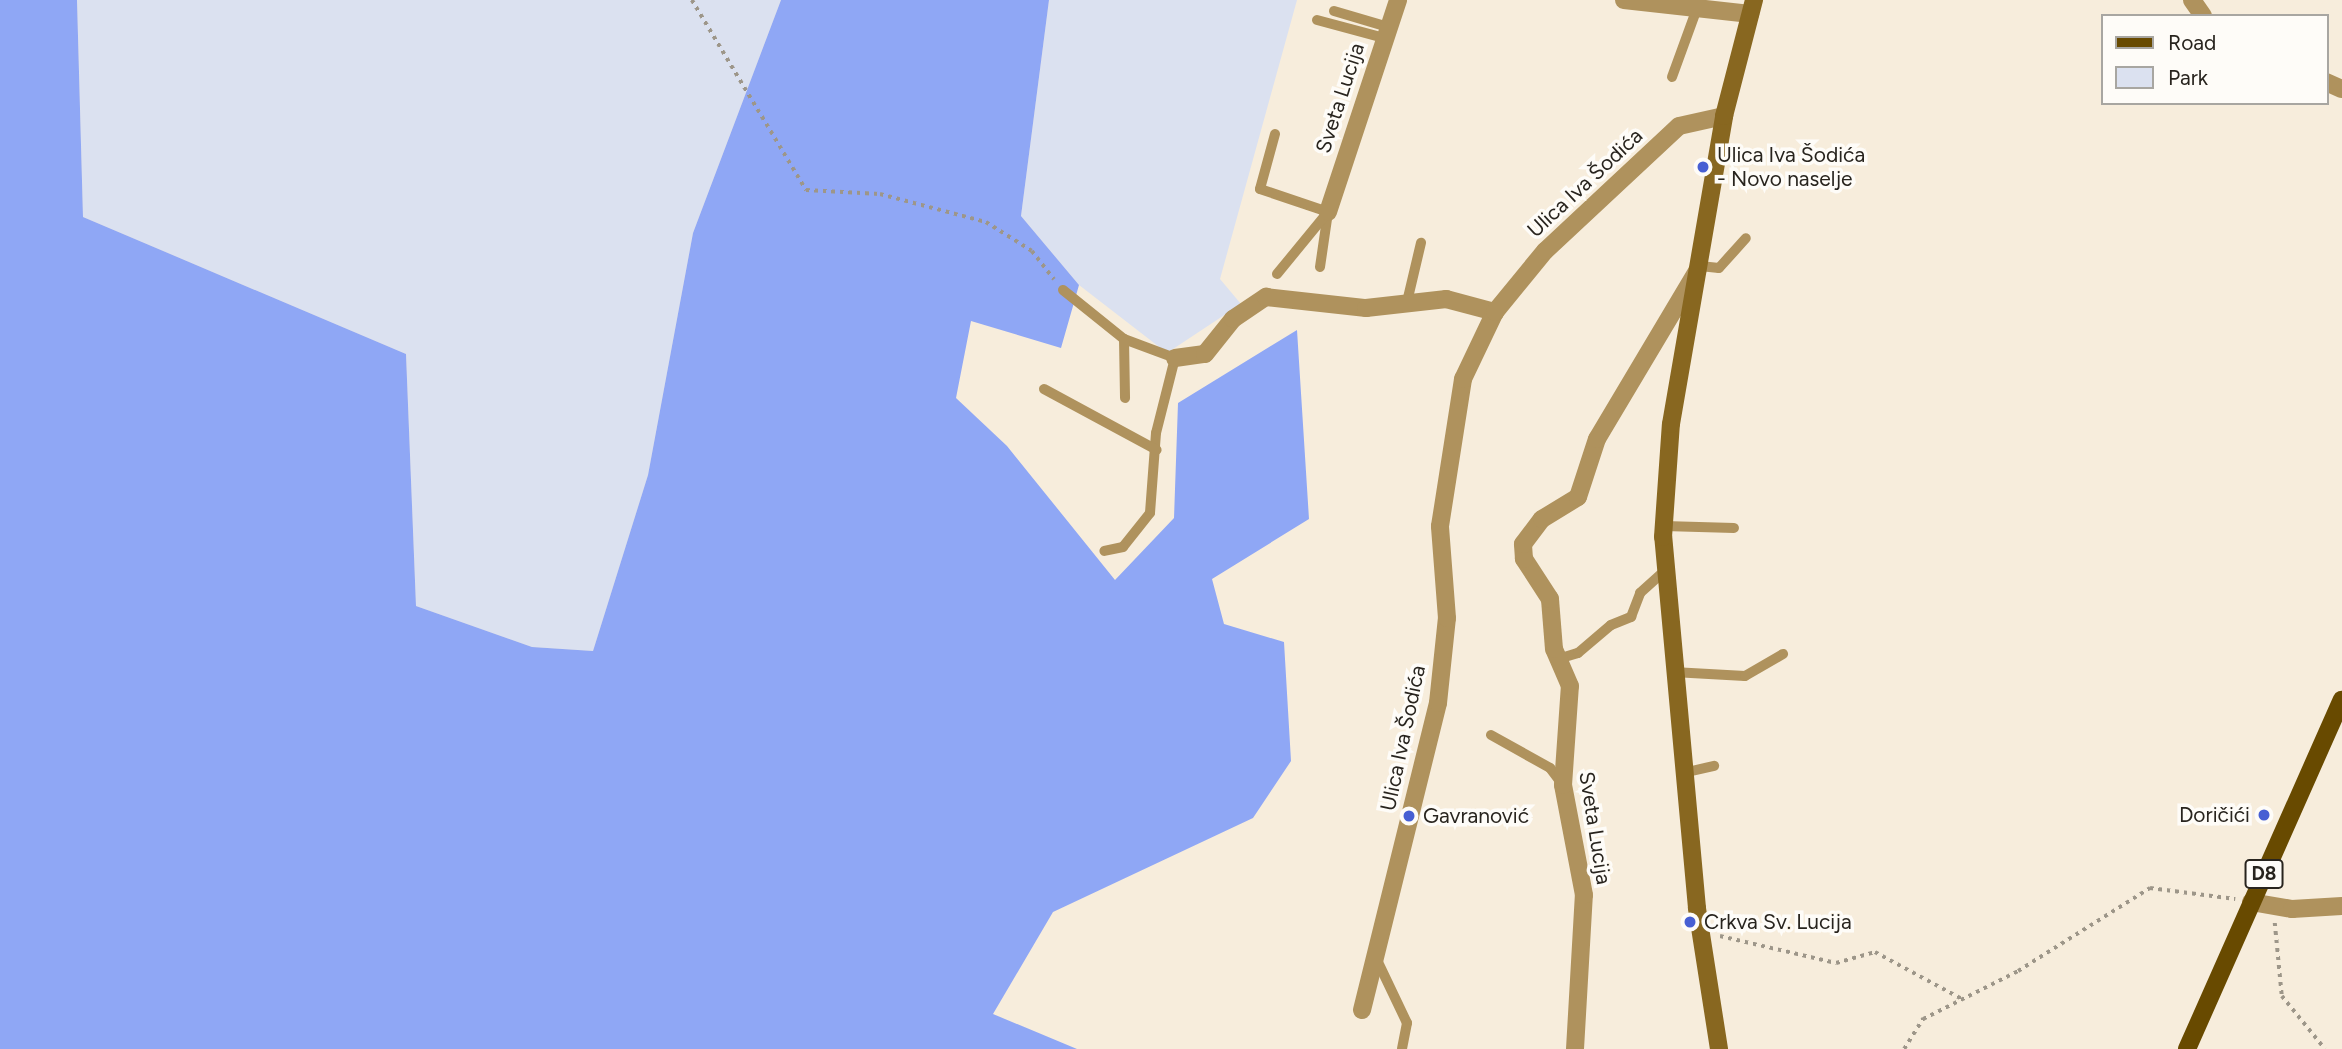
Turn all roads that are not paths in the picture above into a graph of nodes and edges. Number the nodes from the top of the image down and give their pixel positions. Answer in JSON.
{"nodes":[{"id":1,"x":1398,"y":0,"type":"edge"},
{"id":2,"x":1624,"y":0,"type":"edge"},
{"id":3,"x":1752,"y":7,"type":"edge"},
{"id":4,"x":1696,"y":10,"type":"junction"},
{"id":5,"x":1334,"y":11,"type":"dead end"},
{"id":6,"x":1317,"y":20,"type":"dead end"},
{"id":7,"x":1386,"y":33,"type":"junction"},
{"id":8,"x":1672,"y":77,"type":"dead end"},
{"id":9,"x":1724,"y":116,"type":"junction"},
{"id":10,"x":1275,"y":134,"type":"dead end"},
{"id":11,"x":1328,"y":212,"type":"junction"},
{"id":12,"x":1746,"y":238,"type":"dead end"},
{"id":13,"x":1421,"y":243,"type":"dead end"},
{"id":14,"x":1700,"y":266,"type":"junction"},
{"id":15,"x":1320,"y":267,"type":"dead end"},
{"id":16,"x":1278,"y":274,"type":"dead end"},
{"id":17,"x":1063,"y":290,"type":"road end"},
{"id":18,"x":1407,"y":302,"type":"junction"},
{"id":19,"x":1495,"y":312,"type":"junction"},
{"id":20,"x":1124,"y":339,"type":"junction"},
{"id":21,"x":1175,"y":358,"type":"junction"},
{"id":22,"x":1044,"y":389,"type":"dead end"},
{"id":23,"x":1125,"y":398,"type":"dead end"},
{"id":24,"x":1157,"y":450,"type":"junction"},
{"id":25,"x":1664,"y":526,"type":"junction"},
{"id":26,"x":1734,"y":528,"type":"dead end"},
{"id":27,"x":1104,"y":551,"type":"dead end"},
{"id":28,"x":1663,"y":572,"type":"junction"},
{"id":29,"x":1783,"y":654,"type":"dead end"},
{"id":30,"x":1558,"y":659,"type":"junction"},
{"id":31,"x":1672,"y":672,"type":"junction"},
{"id":32,"x":2342,"y":701,"type":"edge"},
{"id":33,"x":1491,"y":736,"type":"dead end"},
{"id":34,"x":1714,"y":766,"type":"dead end"},
{"id":35,"x":1683,"y":773,"type":"junction"},
{"id":36,"x":1563,"y":785,"type":"junction"},
{"id":37,"x":2251,"y":902,"type":"junction"},
{"id":38,"x":2342,"y":906,"type":"edge"},
{"id":39,"x":1376,"y":958,"type":"junction"},
{"id":40,"x":1362,"y":1010,"type":"dead end"},
{"id":41,"x":1402,"y":1049,"type":"edge"},
{"id":42,"x":1575,"y":1049,"type":"edge"},
{"id":43,"x":1718,"y":1049,"type":"edge"},
{"id":44,"x":2187,"y":1049,"type":"edge"}],
"edges":[{"from":1,"to":7,"type":"street","name":"Sveta Lucija"},
{"from":2,"to":4,"type":"street","name":"Sveta Lucija"},
{"from":3,"to":4,"type":"street","name":"Sveta Lucija"},
{"from":3,"to":9,"type":"street","name":"Sveta Lucija"},
{"from":4,"to":8,"type":"lane"},
{"from":5,"to":7,"type":"lane"},
{"from":6,"to":7,"type":"lane"},
{"from":7,"to":11,"type":"street","name":"Sveta Lucija"},
{"from":9,"to":14,"type":"street","name":"Sveta Lucija"},
{"from":9,"to":19,"type":"street","name":"Ulica Iva Šodića"},
{"from":10,"to":11,"type":"lane"},
{"from":11,"to":15,"type":"lane"},
{"from":11,"to":16,"type":"lane"},
{"from":12,"to":14,"type":"lane"},
{"from":13,"to":18,"type":"lane"},
{"from":14,"to":25,"type":"street","name":"Sveta Lucija"},
{"from":14,"to":30,"type":"street","name":"Sveta Lucija"},
{"from":17,"to":20,"type":"lane"},
{"from":18,"to":19,"type":"street"},
{"from":18,"to":21,"type":"street"},
{"from":19,"to":39,"type":"street","name":"Ulica Iva Šodića"},
{"from":20,"to":21,"type":"lane"},
{"from":20,"to":23,"type":"lane"},
{"from":21,"to":24,"type":"lane"},
{"from":22,"to":24,"type":"lane"},
{"from":24,"to":27,"type":"lane"},
{"from":25,"to":26,"type":"lane"},
{"from":25,"to":28,"type":"street","name":"Sveta Lucija"},
{"from":28,"to":30,"type":"lane"},
{"from":28,"to":31,"type":"street","name":"Sveta Lucija"},
{"from":29,"to":31,"type":"lane"},
{"from":30,"to":36,"type":"street","name":"Sveta Lucija"},
{"from":31,"to":35,"type":"street","name":"Sveta Lucija"},
{"from":32,"to":37,"type":"main road","number":"D8"},
{"from":33,"to":36,"type":"lane"},
{"from":34,"to":35,"type":"lane"},
{"from":35,"to":43,"type":"street","name":"Sveta Lucija"},
{"from":36,"to":42,"type":"street","name":"Sveta Lucija"},
{"from":37,"to":38,"type":"street"},
{"from":37,"to":44,"type":"main road","number":"D8"},
{"from":39,"to":40,"type":"street","name":"Ulica Iva Šodića"},
{"from":39,"to":41,"type":"lane"}]}
